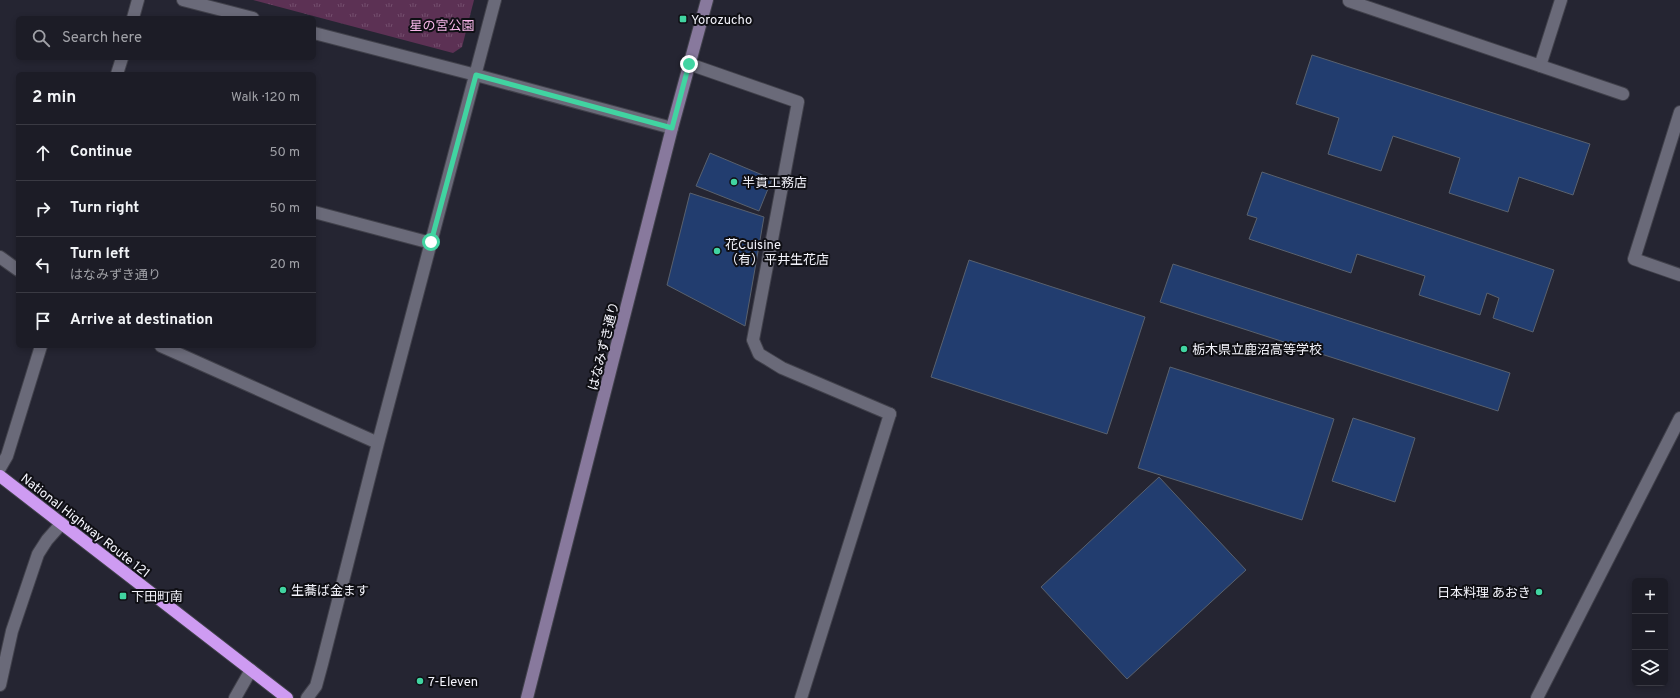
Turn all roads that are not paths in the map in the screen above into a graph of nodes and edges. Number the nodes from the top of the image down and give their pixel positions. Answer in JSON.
{"nodes":[{"id":1,"x":138,"y":0,"type":"edge"},
{"id":2,"x":183,"y":0,"type":"edge"},
{"id":3,"x":495,"y":0,"type":"edge"},
{"id":4,"x":707,"y":0,"type":"edge"},
{"id":5,"x":1561,"y":0,"type":"edge"},
{"id":6,"x":1349,"y":1,"type":"dead end"},
{"id":7,"x":134,"y":16,"type":"edge"},
{"id":8,"x":246,"y":16,"type":"edge"},
{"id":9,"x":316,"y":34,"type":"edge"},
{"id":10,"x":121,"y":60,"type":"edge"},
{"id":11,"x":689,"y":64,"type":"junction"},
{"id":12,"x":1540,"y":66,"type":"junction"},
{"id":13,"x":118,"y":72,"type":"edge"},
{"id":14,"x":476,"y":75,"type":"junction"},
{"id":15,"x":1623,"y":94,"type":"dead end"},
{"id":16,"x":1680,"y":112,"type":"edge"},
{"id":17,"x":672,"y":128,"type":"junction"},
{"id":18,"x":316,"y":213,"type":"edge"},
{"id":19,"x":431,"y":242,"type":"junction"},
{"id":20,"x":0,"y":257,"type":"edge"},
{"id":21,"x":16,"y":269,"type":"edge"},
{"id":22,"x":1680,"y":275,"type":"edge"},
{"id":23,"x":40,"y":348,"type":"edge"},
{"id":24,"x":165,"y":348,"type":"edge"},
{"id":25,"x":1680,"y":418,"type":"edge"},
{"id":26,"x":378,"y":443,"type":"junction"},
{"id":27,"x":0,"y":468,"type":"edge"},
{"id":28,"x":0,"y":476,"type":"edge"},
{"id":29,"x":62,"y":523,"type":"junction"},
{"id":30,"x":251,"y":670,"type":"junction"},
{"id":31,"x":0,"y":685,"type":"edge"},
{"id":32,"x":235,"y":698,"type":"edge"},
{"id":33,"x":287,"y":698,"type":"edge"},
{"id":34,"x":306,"y":698,"type":"edge"},
{"id":35,"x":528,"y":698,"type":"edge"},
{"id":36,"x":801,"y":698,"type":"edge"},
{"id":37,"x":1537,"y":698,"type":"edge"}],
"edges":[{"from":1,"to":7,"type":"street"},
{"from":2,"to":8,"type":"street"},
{"from":3,"to":14,"type":"street"},
{"from":4,"to":11,"type":"street","name":"はなみずき通り"},
{"from":5,"to":12,"type":"street"},
{"from":6,"to":12,"type":"street"},
{"from":9,"to":14,"type":"street"},
{"from":10,"to":13,"type":"street"},
{"from":11,"to":17,"type":"street","name":"はなみずき通り"},
{"from":11,"to":36,"type":"street"},
{"from":12,"to":15,"type":"street"},
{"from":14,"to":17,"type":"street"},
{"from":14,"to":19,"type":"street"},
{"from":16,"to":22,"type":"street"},
{"from":17,"to":35,"type":"street","name":"はなみずき通り"},
{"from":18,"to":19,"type":"street"},
{"from":19,"to":26,"type":"street"},
{"from":20,"to":21,"type":"street"},
{"from":23,"to":27,"type":"street"},
{"from":24,"to":26,"type":"street"},
{"from":25,"to":37,"type":"street"},
{"from":26,"to":34,"type":"street"},
{"from":28,"to":29,"type":"highway","name":"National Highway Route 121"},
{"from":29,"to":30,"type":"highway","name":"National Highway Route 121"},
{"from":29,"to":31,"type":"street"},
{"from":30,"to":32,"type":"street"},
{"from":30,"to":33,"type":"highway","name":"National Highway Route 121"}]}
